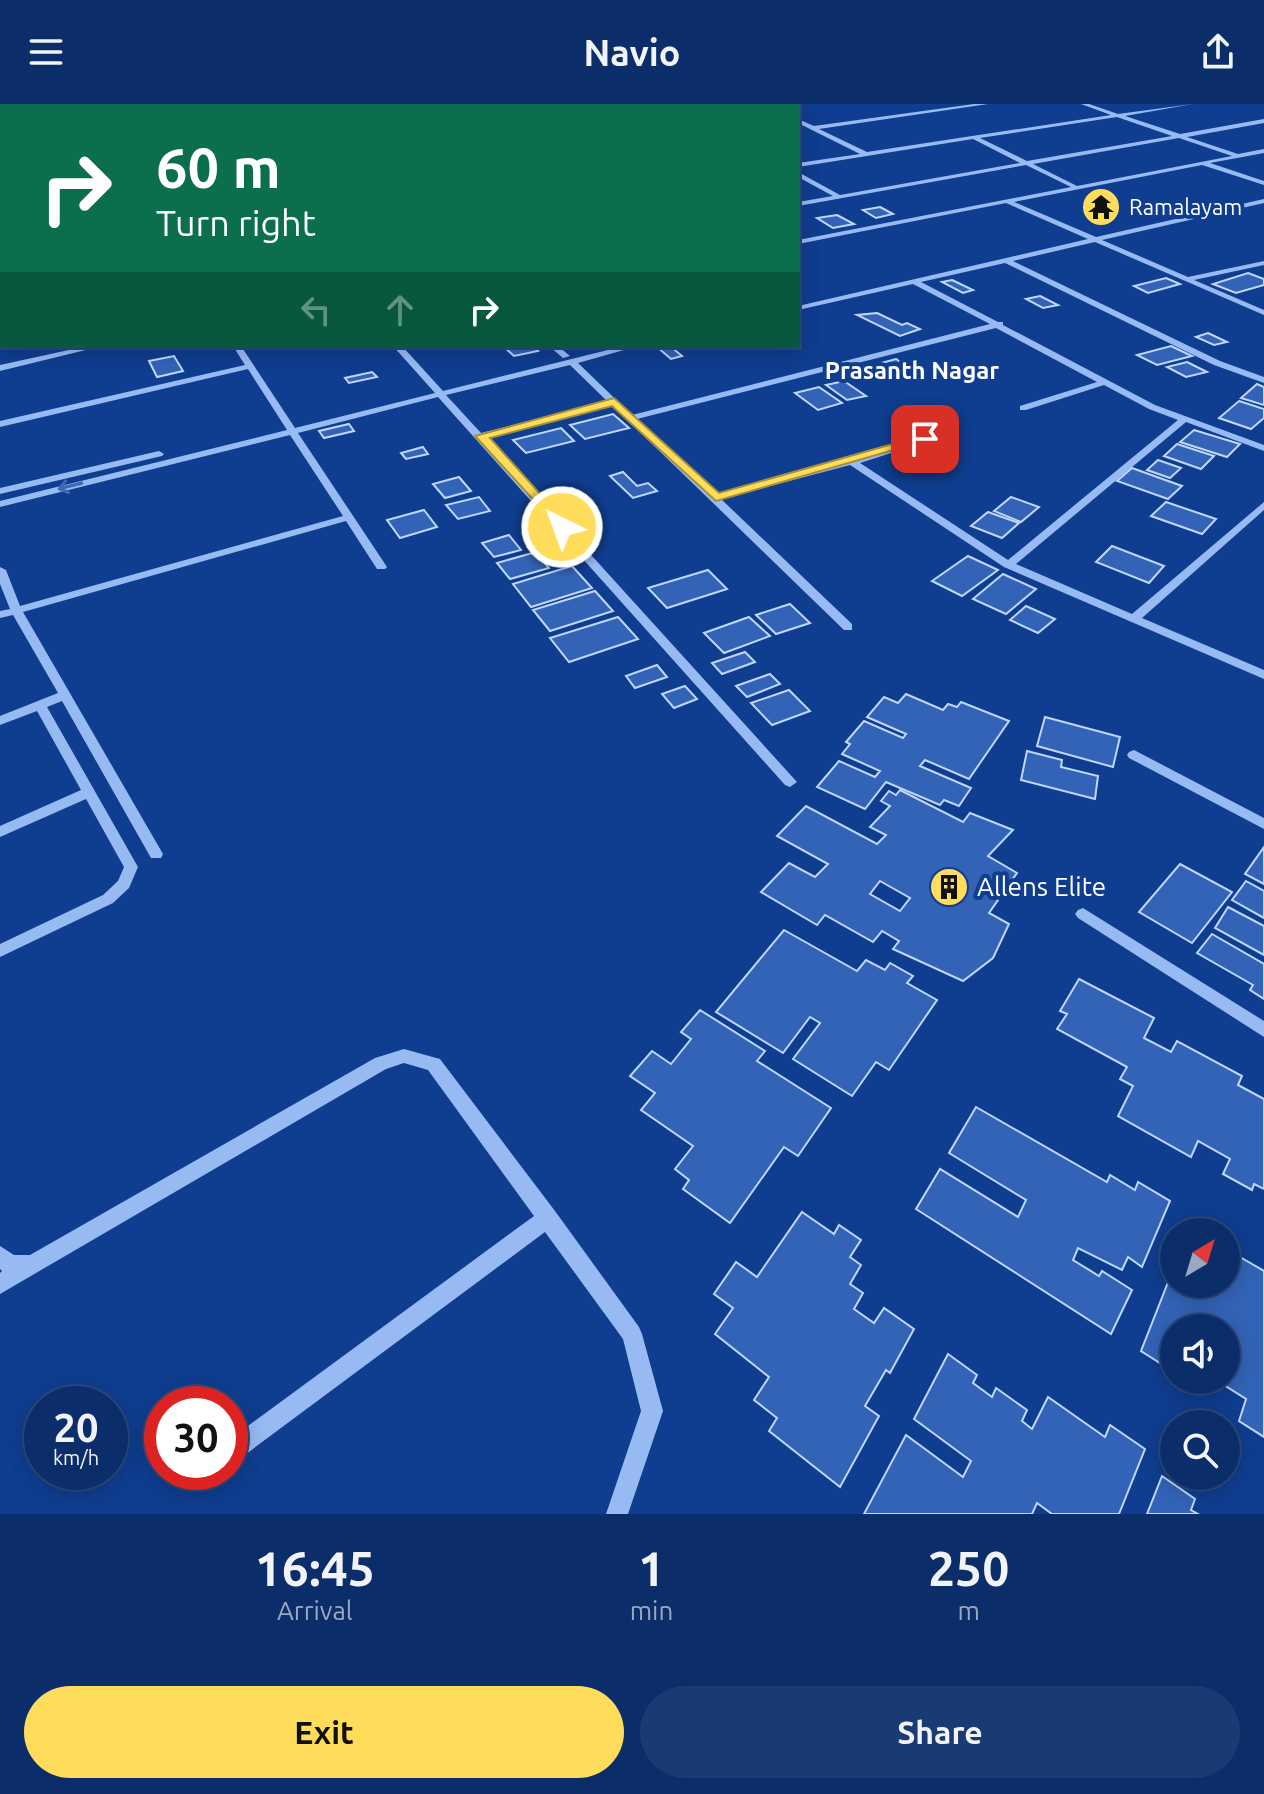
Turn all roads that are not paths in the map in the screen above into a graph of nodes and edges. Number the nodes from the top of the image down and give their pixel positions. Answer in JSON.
{"nodes":[{"id":1,"x":985,"y":104,"type":"edge"},
{"id":2,"x":1084,"y":104,"type":"edge"},
{"id":3,"x":1190,"y":104,"type":"edge"},
{"id":4,"x":1118,"y":115,"type":"junction"},
{"id":5,"x":1264,"y":121,"type":"edge"},
{"id":6,"x":800,"y":122,"type":"edge"},
{"id":7,"x":814,"y":128,"type":"junction"},
{"id":8,"x":1176,"y":135,"type":"junction"},
{"id":9,"x":976,"y":139,"type":"junction"},
{"id":10,"x":1264,"y":151,"type":"edge"},
{"id":11,"x":866,"y":154,"type":"junction"},
{"id":12,"x":1238,"y":155,"type":"junction"},
{"id":13,"x":1022,"y":162,"type":"junction"},
{"id":14,"x":1202,"y":163,"type":"junction"},
{"id":15,"x":800,"y":165,"type":"edge"},
{"id":16,"x":800,"y":175,"type":"edge"},
{"id":17,"x":1264,"y":183,"type":"edge"},
{"id":18,"x":1074,"y":186,"type":"junction"},
{"id":19,"x":1264,"y":195,"type":"edge"},
{"id":20,"x":840,"y":197,"type":"junction"},
{"id":21,"x":1006,"y":201,"type":"junction"},
{"id":22,"x":1264,"y":201,"type":"edge"},
{"id":23,"x":800,"y":204,"type":"edge"},
{"id":24,"x":1084,"y":235,"type":"junction"},
{"id":25,"x":1096,"y":240,"type":"junction"},
{"id":26,"x":800,"y":242,"type":"edge"},
{"id":27,"x":1005,"y":260,"type":"junction"},
{"id":28,"x":1264,"y":263,"type":"edge"},
{"id":29,"x":1189,"y":279,"type":"junction"},
{"id":30,"x":914,"y":281,"type":"junction"},
{"id":31,"x":800,"y":302,"type":"edge"},
{"id":32,"x":800,"y":308,"type":"edge"},
{"id":33,"x":1264,"y":313,"type":"edge"},
{"id":34,"x":1000,"y":324,"type":"junction"},
{"id":35,"x":89,"y":348,"type":"edge"},
{"id":36,"x":238,"y":348,"type":"edge"},
{"id":37,"x":399,"y":348,"type":"edge"},
{"id":38,"x":556,"y":348,"type":"edge"},
{"id":39,"x":602,"y":348,"type":"edge"},
{"id":40,"x":623,"y":348,"type":"edge"},
{"id":41,"x":569,"y":358,"type":"junction"},
{"id":42,"x":252,"y":366,"type":"junction"},
{"id":43,"x":0,"y":368,"type":"edge"},
{"id":44,"x":1264,"y":380,"type":"edge"},
{"id":45,"x":1105,"y":382,"type":"junction"},
{"id":46,"x":440,"y":390,"type":"junction"},
{"id":47,"x":614,"y":402,"type":"junction"},
{"id":48,"x":1023,"y":408,"type":"dead end"},
{"id":49,"x":631,"y":418,"type":"junction"},
{"id":50,"x":1183,"y":420,"type":"junction"},
{"id":51,"x":0,"y":424,"type":"edge"},
{"id":52,"x":290,"y":426,"type":"junction"},
{"id":53,"x":950,"y":431,"type":"dead end"},
{"id":54,"x":481,"y":436,"type":"junction"},
{"id":55,"x":1264,"y":448,"type":"edge"},
{"id":56,"x":852,"y":462,"type":"junction"},
{"id":57,"x":0,"y":491,"type":"edge"},
{"id":58,"x":716,"y":497,"type":"junction"},
{"id":59,"x":0,"y":504,"type":"edge"},
{"id":60,"x":1264,"y":505,"type":"edge"},
{"id":61,"x":347,"y":518,"type":"junction"},
{"id":62,"x":1008,"y":565,"type":"junction"},
{"id":63,"x":381,"y":567,"type":"dead end"},
{"id":64,"x":0,"y":570,"type":"edge"},
{"id":65,"x":16,"y":610,"type":"junction"},
{"id":66,"x":0,"y":615,"type":"edge"},
{"id":67,"x":1135,"y":618,"type":"junction"},
{"id":68,"x":848,"y":627,"type":"dead end"},
{"id":69,"x":1264,"y":675,"type":"edge"},
{"id":70,"x":65,"y":695,"type":"junction"},
{"id":71,"x":40,"y":705,"type":"junction"},
{"id":72,"x":0,"y":721,"type":"edge"},
{"id":73,"x":1134,"y":755,"type":"dead end"},
{"id":74,"x":790,"y":782,"type":"dead end"},
{"id":75,"x":89,"y":792,"type":"junction"},
{"id":76,"x":1264,"y":824,"type":"edge"},
{"id":77,"x":0,"y":832,"type":"edge"},
{"id":78,"x":156,"y":854,"type":"dead end"},
{"id":79,"x":1083,"y":914,"type":"dead end"},
{"id":80,"x":0,"y":951,"type":"edge"},
{"id":81,"x":1264,"y":1030,"type":"edge"},
{"id":82,"x":548,"y":1218,"type":"junction"},
{"id":83,"x":0,"y":1256,"type":"edge"},
{"id":84,"x":32,"y":1265,"type":"junction"},
{"id":85,"x":0,"y":1284,"type":"edge"},
{"id":86,"x":248,"y":1439,"type":"edge"},
{"id":87,"x":617,"y":1514,"type":"edge"}],
"edges":[{"from":1,"to":7,"type":"street"},
{"from":2,"to":4,"type":"street"},
{"from":3,"to":4,"type":"street"},
{"from":4,"to":8,"type":"street"},
{"from":4,"to":9,"type":"street"},
{"from":5,"to":8,"type":"street"},
{"from":6,"to":7,"type":"street"},
{"from":7,"to":11,"type":"street"},
{"from":8,"to":12,"type":"street"},
{"from":8,"to":13,"type":"street"},
{"from":9,"to":11,"type":"street"},
{"from":9,"to":13,"type":"street"},
{"from":10,"to":12,"type":"street"},
{"from":11,"to":15,"type":"street"},
{"from":12,"to":14,"type":"street"},
{"from":13,"to":18,"type":"street"},
{"from":13,"to":20,"type":"street"},
{"from":14,"to":17,"type":"street"},
{"from":14,"to":18,"type":"street"},
{"from":16,"to":20,"type":"street"},
{"from":18,"to":21,"type":"street"},
{"from":19,"to":24,"type":"street"},
{"from":20,"to":23,"type":"street"},
{"from":21,"to":24,"type":"street"},
{"from":21,"to":26,"type":"street"},
{"from":22,"to":25,"type":"street"},
{"from":24,"to":25,"type":"street"},
{"from":24,"to":31,"type":"street"},
{"from":25,"to":27,"type":"street"},
{"from":25,"to":29,"type":"street"},
{"from":27,"to":30,"type":"street"},
{"from":27,"to":44,"type":"street"},
{"from":28,"to":29,"type":"street"},
{"from":29,"to":33,"type":"street"},
{"from":30,"to":32,"type":"street"},
{"from":30,"to":34,"type":"street"},
{"from":34,"to":45,"type":"street"},
{"from":34,"to":49,"type":"street"},
{"from":35,"to":43,"type":"street"},
{"from":36,"to":42,"type":"street"},
{"from":37,"to":46,"type":"street"},
{"from":38,"to":41,"type":"street"},
{"from":39,"to":41,"type":"street"},
{"from":40,"to":41,"type":"street"},
{"from":41,"to":46,"type":"street"},
{"from":41,"to":47,"type":"street"},
{"from":42,"to":51,"type":"street"},
{"from":42,"to":52,"type":"street"},
{"from":45,"to":48,"type":"street"},
{"from":45,"to":50,"type":"street"},
{"from":46,"to":52,"type":"street"},
{"from":46,"to":54,"type":"street"},
{"from":47,"to":49,"type":"street"},
{"from":47,"to":54,"type":"street"},
{"from":49,"to":58,"type":"street"},
{"from":50,"to":55,"type":"street"},
{"from":50,"to":62,"type":"street"},
{"from":52,"to":57,"type":"street"},
{"from":52,"to":59,"type":"street","one_way":true},
{"from":52,"to":61,"type":"street"},
{"from":53,"to":56,"type":"street"},
{"from":54,"to":74,"type":"street"},
{"from":56,"to":58,"type":"street"},
{"from":56,"to":62,"type":"street"},
{"from":58,"to":68,"type":"street"},
{"from":60,"to":67,"type":"street"},
{"from":61,"to":63,"type":"street"},
{"from":61,"to":65,"type":"street"},
{"from":62,"to":67,"type":"street"},
{"from":64,"to":65,"type":"street"},
{"from":65,"to":66,"type":"street"},
{"from":65,"to":70,"type":"street"},
{"from":67,"to":69,"type":"street"},
{"from":70,"to":71,"type":"street"},
{"from":70,"to":78,"type":"street"},
{"from":71,"to":72,"type":"street"},
{"from":71,"to":75,"type":"street"},
{"from":73,"to":76,"type":"street"},
{"from":75,"to":77,"type":"street"},
{"from":75,"to":80,"type":"street"},
{"from":79,"to":81,"type":"street"},
{"from":82,"to":84,"type":"street"},
{"from":82,"to":86,"type":"street"},
{"from":82,"to":87,"type":"street"},
{"from":83,"to":84,"type":"street"},
{"from":84,"to":85,"type":"street"}]}
